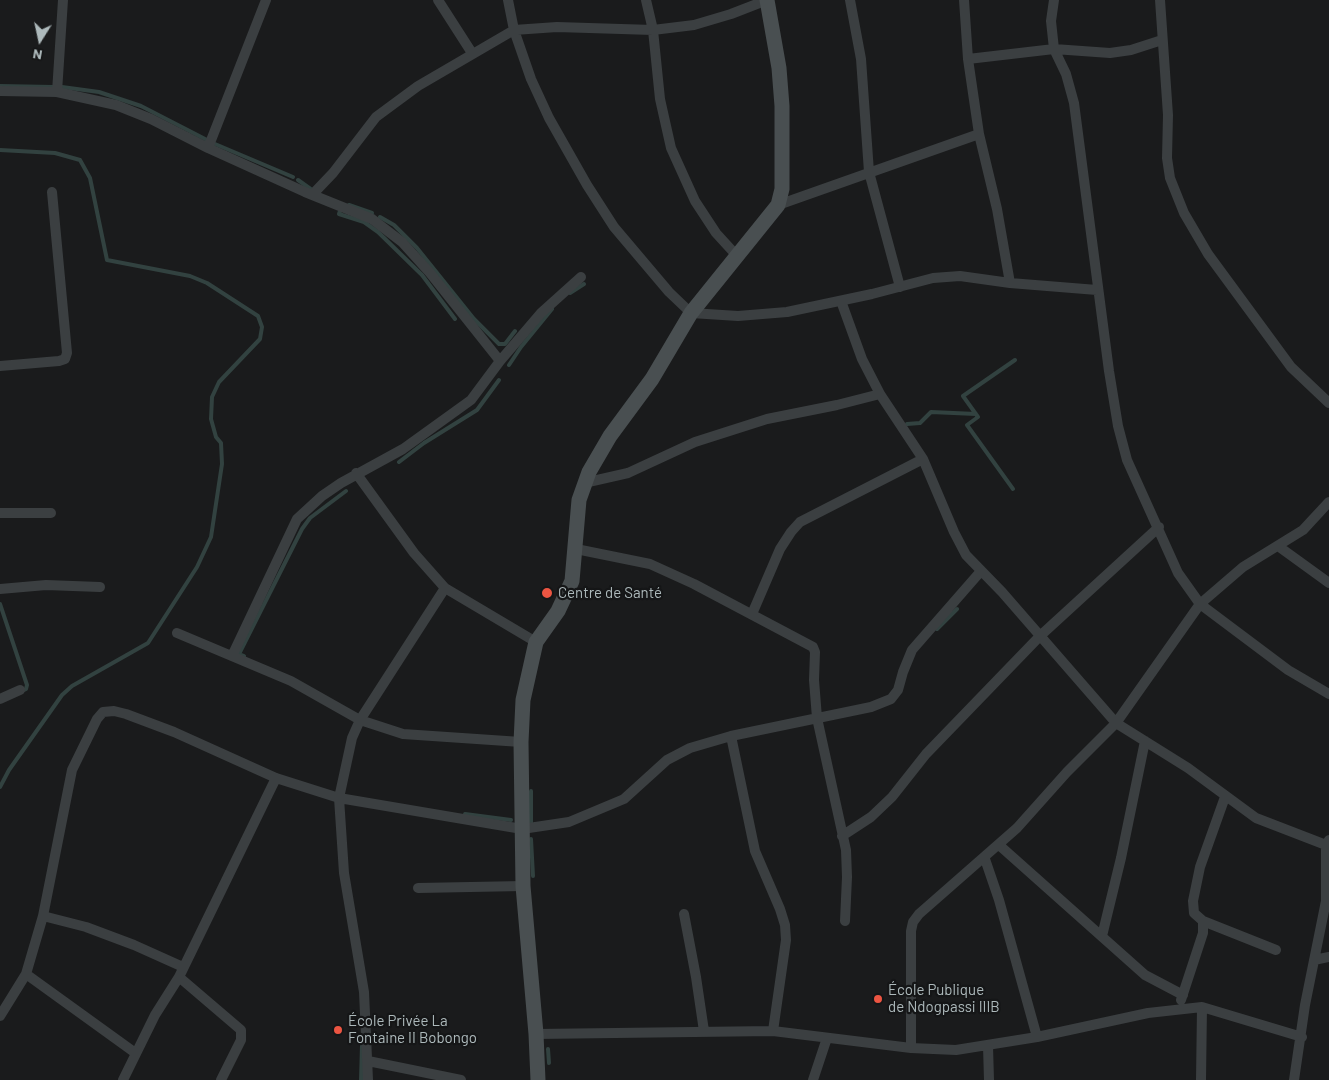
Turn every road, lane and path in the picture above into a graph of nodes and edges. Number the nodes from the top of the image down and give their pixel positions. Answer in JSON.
{"nodes":[{"id":1,"x":63,"y":0,"type":"edge"},
{"id":2,"x":266,"y":0,"type":"edge"},
{"id":3,"x":438,"y":0,"type":"edge"},
{"id":4,"x":508,"y":0,"type":"edge"},
{"id":5,"x":646,"y":0,"type":"edge"},
{"id":6,"x":767,"y":0,"type":"edge"},
{"id":7,"x":850,"y":0,"type":"edge"},
{"id":8,"x":964,"y":0,"type":"edge"},
{"id":9,"x":1054,"y":0,"type":"edge"},
{"id":10,"x":1160,"y":0,"type":"edge"},
{"id":11,"x":514,"y":30,"type":"junction"},
{"id":12,"x":653,"y":30,"type":"junction"},
{"id":13,"x":1162,"y":40,"type":"junction"},
{"id":14,"x":1054,"y":49,"type":"junction"},
{"id":15,"x":472,"y":53,"type":"junction"},
{"id":16,"x":968,"y":59,"type":"junction"},
{"id":17,"x":0,"y":91,"type":"edge"},
{"id":18,"x":57,"y":92,"type":"junction"},
{"id":19,"x":979,"y":134,"type":"junction"},
{"id":20,"x":208,"y":148,"type":"junction"},
{"id":21,"x":869,"y":172,"type":"junction"},
{"id":22,"x":52,"y":192,"type":"dead end"},
{"id":23,"x":312,"y":195,"type":"junction"},
{"id":24,"x":778,"y":205,"type":"junction"},
{"id":25,"x":737,"y":256,"type":"junction"},
{"id":26,"x":581,"y":277,"type":"dead end"},
{"id":27,"x":1010,"y":283,"type":"junction"},
{"id":28,"x":900,"y":287,"type":"junction"},
{"id":29,"x":1097,"y":290,"type":"junction"},
{"id":30,"x":841,"y":301,"type":"junction"},
{"id":31,"x":691,"y":313,"type":"junction"},
{"id":32,"x":500,"y":361,"type":"junction"},
{"id":33,"x":0,"y":366,"type":"edge"},
{"id":34,"x":880,"y":394,"type":"junction"},
{"id":35,"x":1329,"y":403,"type":"edge"},
{"id":36,"x":923,"y":459,"type":"junction"},
{"id":37,"x":356,"y":473,"type":"junction"},
{"id":38,"x":584,"y":483,"type":"junction"},
{"id":39,"x":1329,"y":502,"type":"edge"},
{"id":40,"x":0,"y":512,"type":"edge"},
{"id":41,"x":51,"y":513,"type":"dead end"},
{"id":42,"x":1158,"y":527,"type":"junction"},
{"id":43,"x":1278,"y":546,"type":"junction"},
{"id":44,"x":576,"y":549,"type":"junction"},
{"id":45,"x":981,"y":571,"type":"junction"},
{"id":46,"x":1329,"y":583,"type":"edge"},
{"id":47,"x":100,"y":587,"type":"dead end"},
{"id":48,"x":444,"y":588,"type":"junction"},
{"id":49,"x":0,"y":589,"type":"edge"},
{"id":50,"x":1200,"y":604,"type":"junction"},
{"id":51,"x":752,"y":614,"type":"junction"},
{"id":52,"x":177,"y":632,"type":"dead end"},
{"id":53,"x":1040,"y":636,"type":"junction"},
{"id":54,"x":536,"y":642,"type":"junction"},
{"id":55,"x":233,"y":654,"type":"junction"},
{"id":56,"x":20,"y":690,"type":"dead end"},
{"id":57,"x":1329,"y":694,"type":"edge"},
{"id":58,"x":0,"y":699,"type":"edge"},
{"id":59,"x":817,"y":718,"type":"junction"},
{"id":60,"x":360,"y":720,"type":"junction"},
{"id":61,"x":1116,"y":723,"type":"junction"},
{"id":62,"x":731,"y":736,"type":"junction"},
{"id":63,"x":1144,"y":741,"type":"junction"},
{"id":64,"x":521,"y":742,"type":"junction"},
{"id":65,"x":276,"y":778,"type":"junction"},
{"id":66,"x":1225,"y":797,"type":"junction"},
{"id":67,"x":339,"y":798,"type":"junction"},
{"id":68,"x":522,"y":829,"type":"junction"},
{"id":69,"x":842,"y":836,"type":"junction"},
{"id":70,"x":1328,"y":843,"type":"edge"},
{"id":71,"x":999,"y":845,"type":"junction"},
{"id":72,"x":985,"y":859,"type":"junction"},
{"id":73,"x":523,"y":886,"type":"junction"},
{"id":74,"x":418,"y":888,"type":"dead end"},
{"id":75,"x":684,"y":914,"type":"dead end"},
{"id":76,"x":43,"y":916,"type":"junction"},
{"id":77,"x":845,"y":921,"type":"dead end"},
{"id":78,"x":1203,"y":921,"type":"junction"},
{"id":79,"x":1102,"y":936,"type":"junction"},
{"id":80,"x":1276,"y":950,"type":"dead end"},
{"id":81,"x":1329,"y":957,"type":"edge"},
{"id":82,"x":1314,"y":960,"type":"junction"},
{"id":83,"x":181,"y":972,"type":"junction"},
{"id":84,"x":26,"y":974,"type":"junction"},
{"id":85,"x":1183,"y":994,"type":"junction"},
{"id":86,"x":1179,"y":1008,"type":"junction"},
{"id":87,"x":1202,"y":1008,"type":"junction"},
{"id":88,"x":0,"y":1016,"type":"edge"},
{"id":89,"x":773,"y":1030,"type":"junction"},
{"id":90,"x":704,"y":1031,"type":"junction"},
{"id":91,"x":536,"y":1034,"type":"junction"},
{"id":92,"x":1037,"y":1036,"type":"junction"},
{"id":93,"x":1302,"y":1037,"type":"junction"},
{"id":94,"x":828,"y":1038,"type":"junction"},
{"id":95,"x":988,"y":1046,"type":"junction"},
{"id":96,"x":911,"y":1048,"type":"junction"},
{"id":97,"x":134,"y":1052,"type":"junction"},
{"id":98,"x":368,"y":1061,"type":"junction"},
{"id":99,"x":123,"y":1080,"type":"edge"},
{"id":100,"x":221,"y":1080,"type":"edge"},
{"id":101,"x":368,"y":1080,"type":"edge"},
{"id":102,"x":461,"y":1080,"type":"edge"},
{"id":103,"x":538,"y":1080,"type":"edge"},
{"id":104,"x":813,"y":1080,"type":"edge"},
{"id":105,"x":989,"y":1080,"type":"edge"},
{"id":106,"x":1201,"y":1080,"type":"edge"},
{"id":107,"x":1294,"y":1080,"type":"edge"}],
"edges":[{"from":1,"to":18,"type":"street"},
{"from":2,"to":20,"type":"street"},
{"from":3,"to":15,"type":"street"},
{"from":4,"to":11,"type":"street"},
{"from":5,"to":12,"type":"street"},
{"from":6,"to":12,"type":"street"},
{"from":6,"to":24,"type":"main road"},
{"from":7,"to":21,"type":"street"},
{"from":8,"to":16,"type":"street"},
{"from":9,"to":14,"type":"street"},
{"from":10,"to":13,"type":"street"},
{"from":11,"to":12,"type":"street"},
{"from":11,"to":15,"type":"street"},
{"from":11,"to":31,"type":"street"},
{"from":12,"to":25,"type":"street"},
{"from":13,"to":14,"type":"street"},
{"from":13,"to":35,"type":"street"},
{"from":14,"to":16,"type":"street"},
{"from":14,"to":29,"type":"street"},
{"from":15,"to":23,"type":"street"},
{"from":16,"to":19,"type":"street"},
{"from":17,"to":18,"type":"street"},
{"from":18,"to":20,"type":"street"},
{"from":19,"to":21,"type":"street"},
{"from":19,"to":27,"type":"street"},
{"from":20,"to":23,"type":"street"},
{"from":21,"to":24,"type":"street"},
{"from":21,"to":28,"type":"street"},
{"from":22,"to":33,"type":"street"},
{"from":23,"to":32,"type":"street"},
{"from":24,"to":25,"type":"main road"},
{"from":25,"to":31,"type":"main road"},
{"from":26,"to":32,"type":"street"},
{"from":27,"to":28,"type":"street"},
{"from":27,"to":29,"type":"street"},
{"from":28,"to":30,"type":"street"},
{"from":29,"to":42,"type":"street"},
{"from":30,"to":31,"type":"street"},
{"from":30,"to":34,"type":"street"},
{"from":31,"to":38,"type":"main road"},
{"from":32,"to":37,"type":"street"},
{"from":34,"to":36,"type":"street"},
{"from":34,"to":38,"type":"street"},
{"from":36,"to":45,"type":"street"},
{"from":36,"to":51,"type":"street"},
{"from":37,"to":48,"type":"street"},
{"from":37,"to":55,"type":"street"},
{"from":38,"to":44,"type":"main road"},
{"from":39,"to":43,"type":"street"},
{"from":40,"to":41,"type":"street"},
{"from":42,"to":50,"type":"street"},
{"from":42,"to":53,"type":"street"},
{"from":43,"to":46,"type":"street"},
{"from":43,"to":50,"type":"street"},
{"from":44,"to":51,"type":"street"},
{"from":44,"to":54,"type":"main road"},
{"from":45,"to":53,"type":"street"},
{"from":45,"to":59,"type":"street"},
{"from":47,"to":49,"type":"street"},
{"from":48,"to":54,"type":"street"},
{"from":48,"to":60,"type":"street"},
{"from":50,"to":57,"type":"street"},
{"from":50,"to":61,"type":"street"},
{"from":51,"to":59,"type":"street"},
{"from":52,"to":55,"type":"street"},
{"from":53,"to":61,"type":"street"},
{"from":53,"to":69,"type":"street"},
{"from":54,"to":64,"type":"main road"},
{"from":55,"to":60,"type":"street"},
{"from":56,"to":58,"type":"street"},
{"from":59,"to":62,"type":"street"},
{"from":59,"to":69,"type":"street"},
{"from":60,"to":64,"type":"street"},
{"from":60,"to":67,"type":"street"},
{"from":61,"to":63,"type":"street"},
{"from":61,"to":71,"type":"street"},
{"from":62,"to":68,"type":"street"},
{"from":62,"to":89,"type":"street"},
{"from":63,"to":66,"type":"street"},
{"from":63,"to":79,"type":"street"},
{"from":64,"to":68,"type":"main road"},
{"from":65,"to":67,"type":"street"},
{"from":65,"to":76,"type":"street"},
{"from":65,"to":83,"type":"street"},
{"from":66,"to":70,"type":"street"},
{"from":66,"to":78,"type":"street"},
{"from":67,"to":68,"type":"street"},
{"from":67,"to":98,"type":"street"},
{"from":68,"to":73,"type":"main road"},
{"from":69,"to":77,"type":"street"},
{"from":70,"to":82,"type":"street"},
{"from":71,"to":72,"type":"street"},
{"from":71,"to":79,"type":"street"},
{"from":72,"to":92,"type":"street"},
{"from":72,"to":96,"type":"street"},
{"from":73,"to":74,"type":"street"},
{"from":73,"to":91,"type":"main road"},
{"from":75,"to":90,"type":"street"},
{"from":76,"to":83,"type":"street"},
{"from":76,"to":84,"type":"street"},
{"from":78,"to":80,"type":"street"},
{"from":78,"to":85,"type":"street"},
{"from":79,"to":85,"type":"street"},
{"from":81,"to":82,"type":"street"},
{"from":82,"to":93,"type":"street"},
{"from":83,"to":97,"type":"street"},
{"from":83,"to":100,"type":"street"},
{"from":84,"to":88,"type":"street"},
{"from":84,"to":97,"type":"street"},
{"from":85,"to":86,"type":"street"},
{"from":86,"to":87,"type":"street"},
{"from":86,"to":92,"type":"street"},
{"from":87,"to":93,"type":"street"},
{"from":87,"to":106,"type":"street"},
{"from":89,"to":90,"type":"street"},
{"from":89,"to":94,"type":"street"},
{"from":90,"to":91,"type":"street"},
{"from":91,"to":103,"type":"main road"},
{"from":92,"to":95,"type":"street"},
{"from":93,"to":107,"type":"street"},
{"from":94,"to":96,"type":"street"},
{"from":94,"to":104,"type":"street"},
{"from":95,"to":96,"type":"street"},
{"from":95,"to":105,"type":"street"},
{"from":97,"to":99,"type":"street"},
{"from":98,"to":101,"type":"street"},
{"from":98,"to":102,"type":"street"}]}
